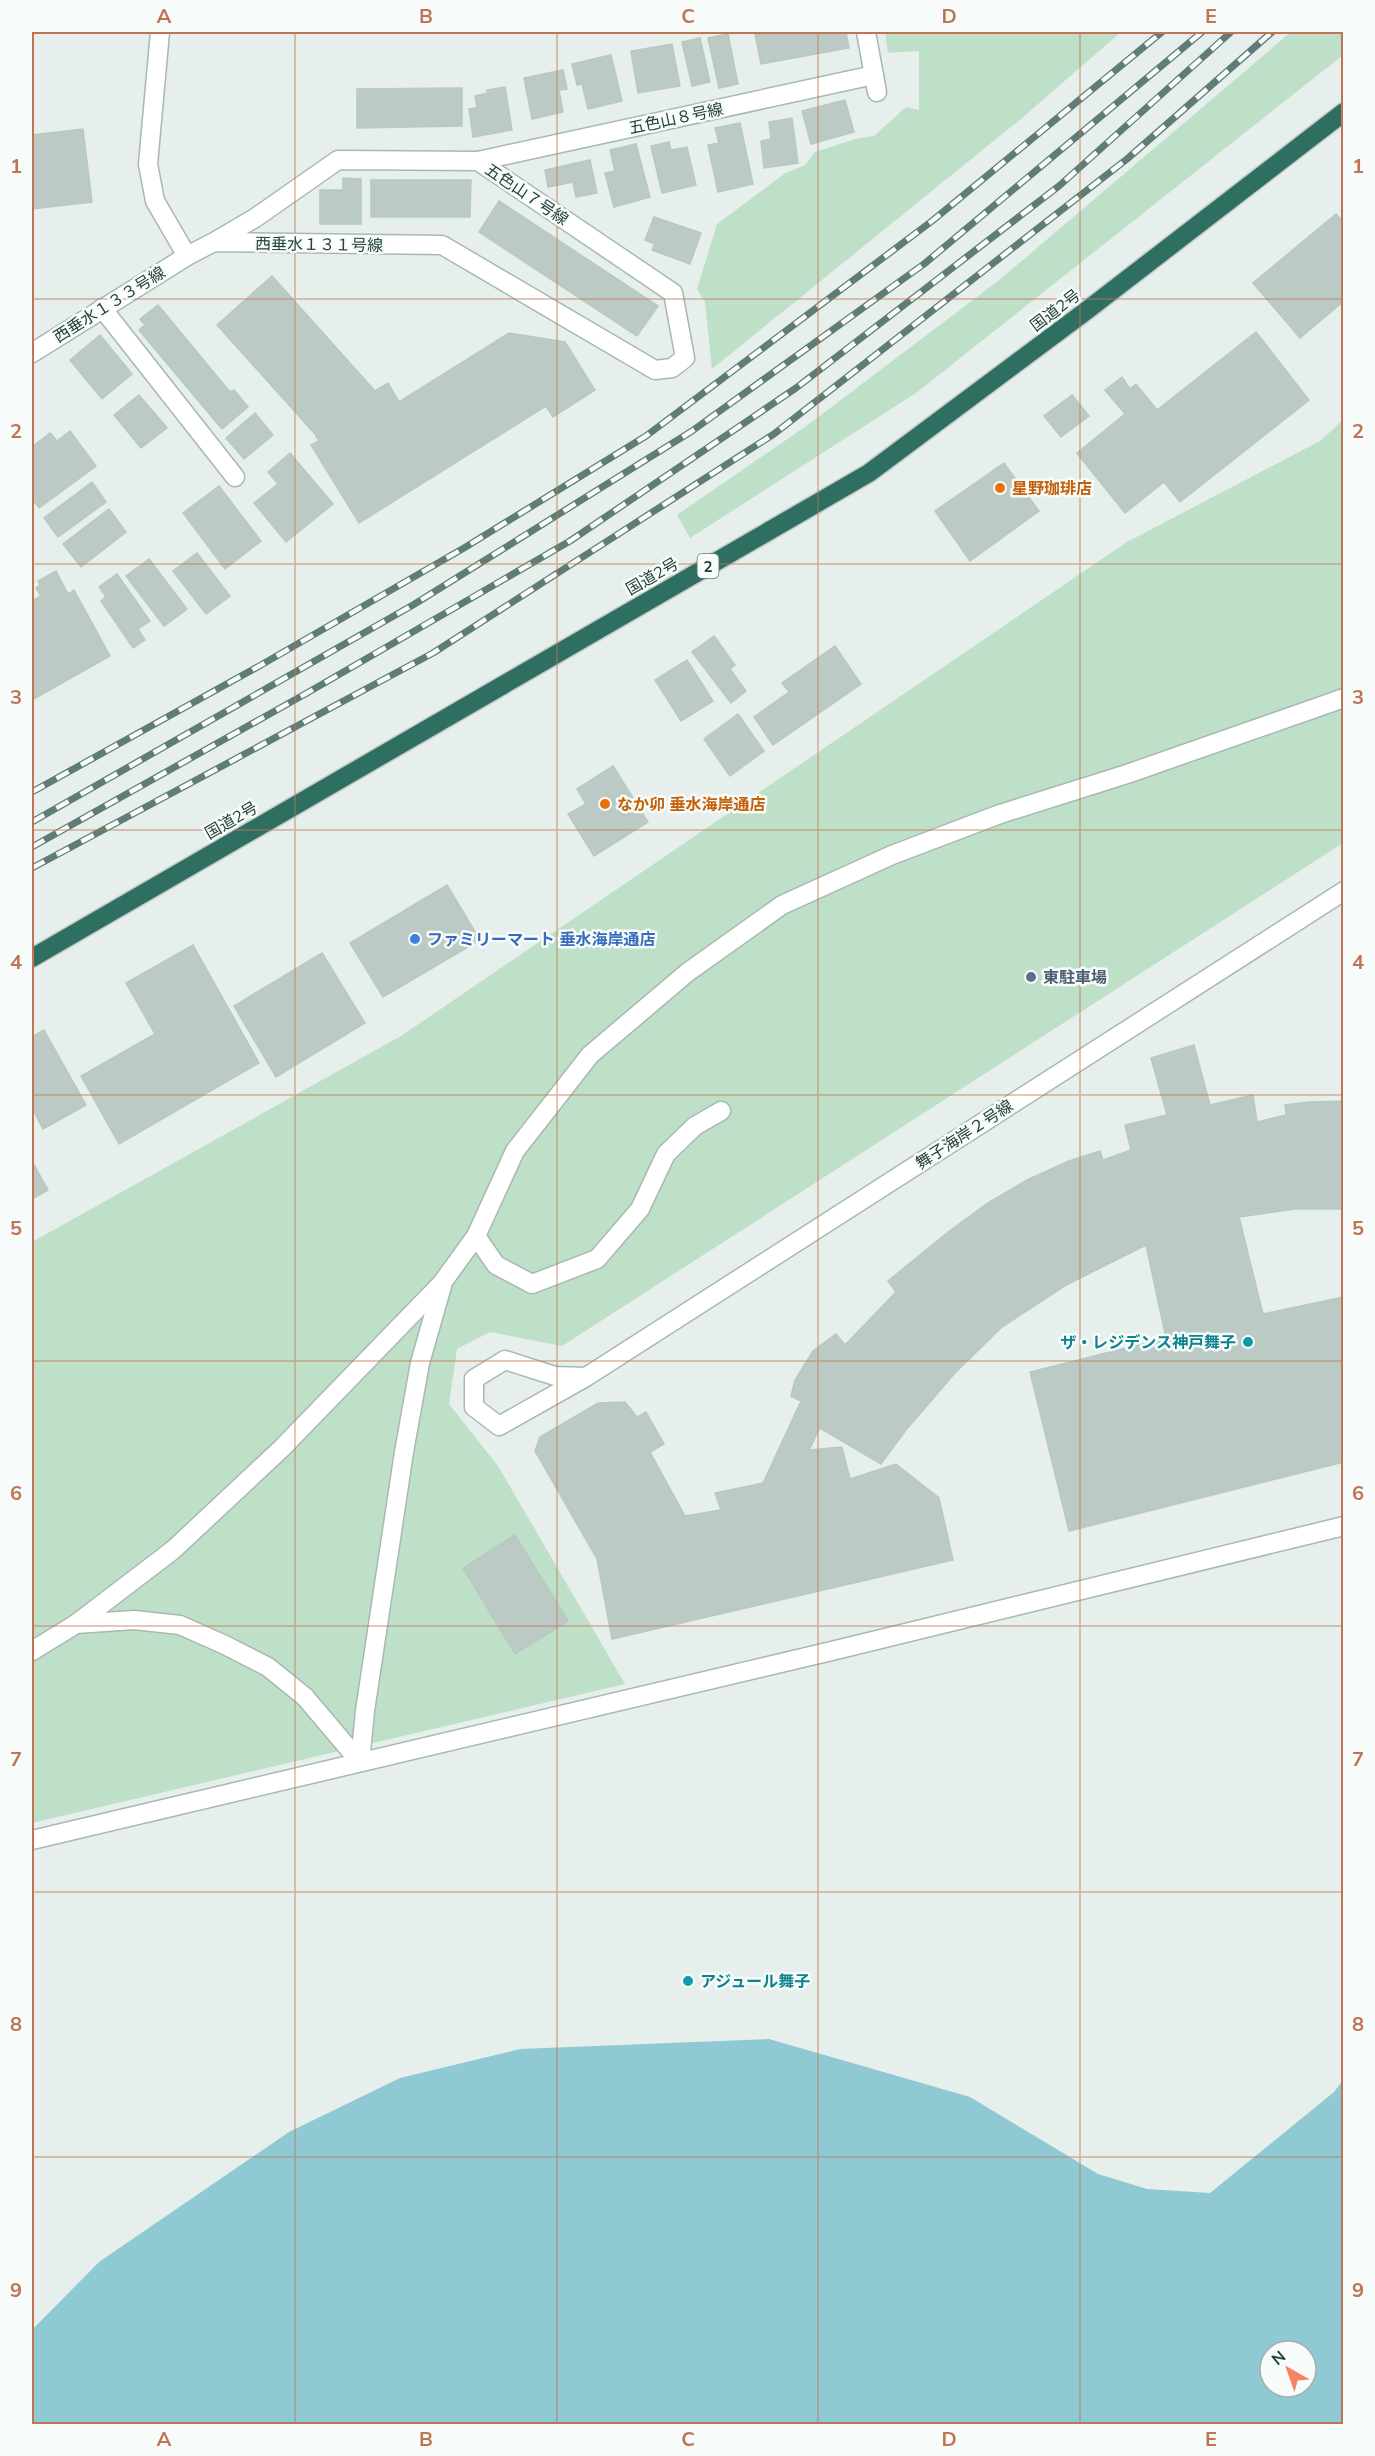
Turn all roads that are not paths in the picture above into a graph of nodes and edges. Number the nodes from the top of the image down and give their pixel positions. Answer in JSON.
{"nodes":[{"id":1,"x":160,"y":32,"type":"edge"},
{"id":2,"x":866,"y":32,"type":"edge"},
{"id":3,"x":1344,"y":112,"type":"edge"},
{"id":4,"x":478,"y":161,"type":"junction"},
{"id":5,"x":214,"y":242,"type":"junction"},
{"id":6,"x":187,"y":256,"type":"junction"},
{"id":7,"x":102,"y":308,"type":"junction"},
{"id":8,"x":32,"y":353,"type":"edge"},
{"id":9,"x":655,"y":370,"type":"joint"},
{"id":10,"x":235,"y":477,"type":"dead end"},
{"id":11,"x":1344,"y":698,"type":"edge"},
{"id":12,"x":1344,"y":891,"type":"edge"},
{"id":13,"x":32,"y":958,"type":"edge"},
{"id":14,"x":721,"y":1111,"type":"dead end"},
{"id":15,"x":476,"y":1236,"type":"junction"},
{"id":16,"x":442,"y":1283,"type":"junction"},
{"id":17,"x":585,"y":1377,"type":"junction"},
{"id":18,"x":1344,"y":1526,"type":"edge"},
{"id":19,"x":76,"y":1624,"type":"junction"},
{"id":20,"x":32,"y":1651,"type":"edge"},
{"id":21,"x":360,"y":1762,"type":"junction"},
{"id":22,"x":32,"y":1840,"type":"edge"}],
"edges":[{"from":1,"to":6,"type":"street"},
{"from":2,"to":4,"type":"street","name":"五色山８号線"},
{"from":3,"to":13,"type":"highway","name":"国道2号","number":"2"},
{"from":4,"to":5,"type":"street","name":"五色山７号線"},
{"from":4,"to":9,"type":"street","name":"五色山７号線"},
{"from":5,"to":6,"type":"street","name":"西垂水１３１号線"},
{"from":5,"to":9,"type":"street","name":"西垂水１３１号線"},
{"from":6,"to":7,"type":"street","name":"西垂水１３３号線"},
{"from":7,"to":8,"type":"street","name":"西垂水１３３号線"},
{"from":7,"to":10,"type":"street"},
{"from":11,"to":15,"type":"street"},
{"from":12,"to":17,"type":"street","name":"舞子海岸２号線"},
{"from":14,"to":15,"type":"street"},
{"from":15,"to":16,"type":"street"},
{"from":16,"to":19,"type":"street"},
{"from":16,"to":21,"type":"street"},
{"from":17,"to":17,"type":"street","name":"舞子海岸２号線"},
{"from":18,"to":21,"type":"street"},
{"from":19,"to":20,"type":"street"},
{"from":19,"to":21,"type":"street"},
{"from":21,"to":22,"type":"street"}]}
